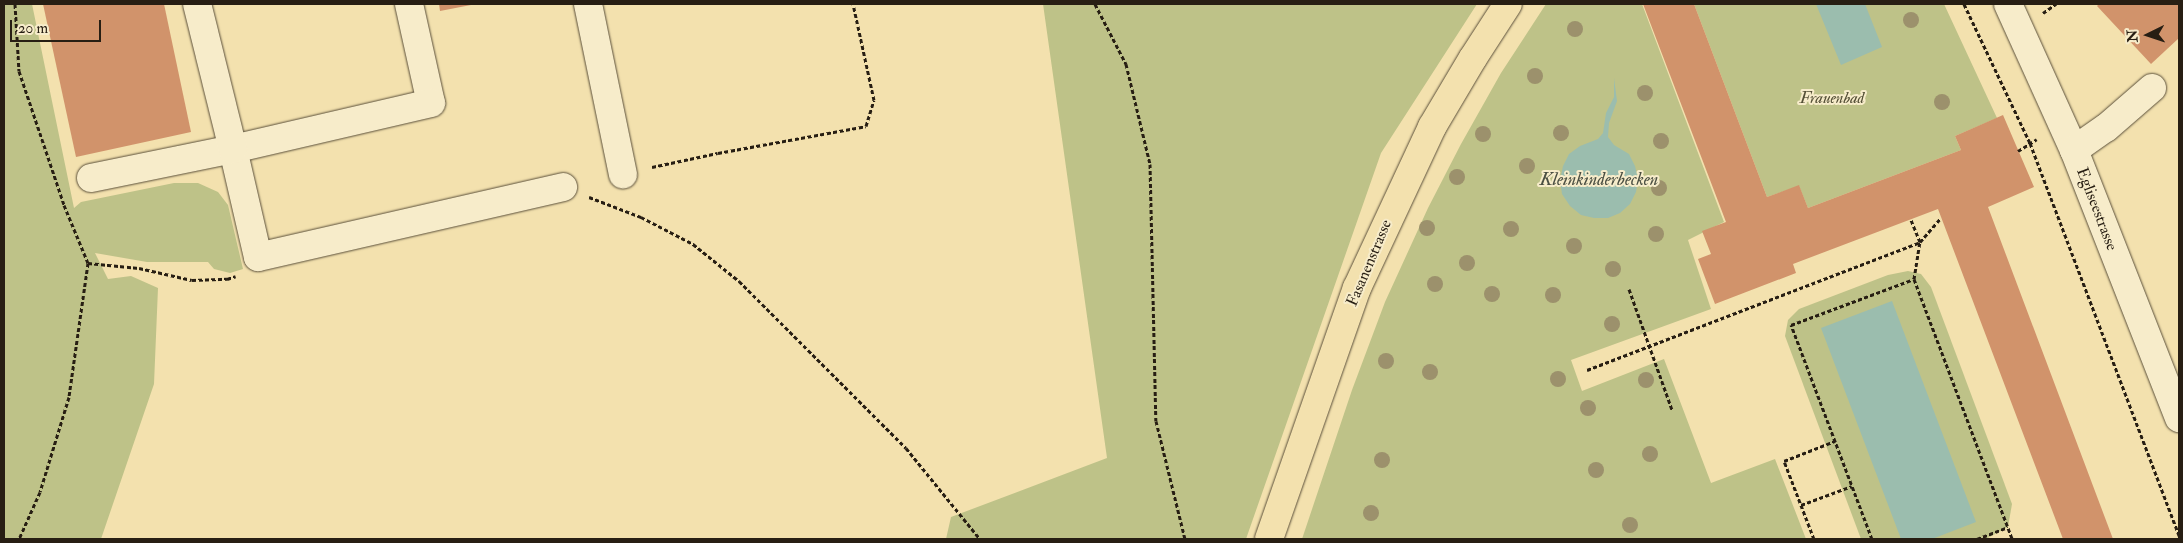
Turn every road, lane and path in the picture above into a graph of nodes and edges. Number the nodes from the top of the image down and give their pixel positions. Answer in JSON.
{"nodes":[{"id":1,"x":15,"y":4,"type":"edge"},
{"id":2,"x":198,"y":4,"type":"edge"},
{"id":3,"x":409,"y":4,"type":"edge"},
{"id":4,"x":588,"y":4,"type":"edge"},
{"id":5,"x":853,"y":4,"type":"edge"},
{"id":6,"x":1095,"y":4,"type":"edge"},
{"id":7,"x":1508,"y":4,"type":"edge"},
{"id":8,"x":1964,"y":4,"type":"edge"},
{"id":9,"x":2008,"y":4,"type":"edge"},
{"id":10,"x":2152,"y":88,"type":"dead end"},
{"id":11,"x":233,"y":149,"type":"junction"},
{"id":12,"x":2074,"y":150,"type":"junction"},
{"id":13,"x":623,"y":174,"type":"joint"},
{"id":14,"x":91,"y":178,"type":"dead end"},
{"id":15,"x":563,"y":187,"type":"joint"},
{"id":16,"x":1941,"y":218,"type":"dead end"},
{"id":17,"x":1911,"y":220,"type":"dead end"},
{"id":18,"x":1920,"y":242,"type":"junction"},
{"id":19,"x":258,"y":256,"type":"junction"},
{"id":20,"x":88,"y":263,"type":"junction"},
{"id":21,"x":1914,"y":278,"type":"junction"},
{"id":22,"x":1630,"y":289,"type":"dead end"},
{"id":23,"x":1649,"y":346,"type":"junction"},
{"id":24,"x":1587,"y":370,"type":"dead end"},
{"id":25,"x":1672,"y":410,"type":"dead end"},
{"id":26,"x":2179,"y":418,"type":"edge"},
{"id":27,"x":1835,"y":441,"type":"junction"},
{"id":28,"x":1852,"y":486,"type":"junction"},
{"id":29,"x":1801,"y":505,"type":"junction"},
{"id":30,"x":2008,"y":528,"type":"junction"},
{"id":31,"x":2179,"y":536,"type":"edge"},
{"id":32,"x":19,"y":539,"type":"edge"},
{"id":33,"x":980,"y":539,"type":"edge"},
{"id":34,"x":1185,"y":539,"type":"edge"},
{"id":35,"x":1268,"y":539,"type":"edge"},
{"id":36,"x":1814,"y":539,"type":"edge"},
{"id":37,"x":1872,"y":539,"type":"edge"},
{"id":38,"x":1977,"y":539,"type":"edge"},
{"id":39,"x":2012,"y":539,"type":"edge"}],
"edges":[{"from":1,"to":20,"type":"path"},
{"from":2,"to":11,"type":"street"},
{"from":3,"to":11,"type":"street"},
{"from":4,"to":13,"type":"street"},
{"from":5,"to":13,"type":"path"},
{"from":6,"to":34,"type":"path"},
{"from":7,"to":35,"type":"main road","name":"Fasanenstrasse"},
{"from":8,"to":31,"type":"path"},
{"from":9,"to":12,"type":"street","name":"Egliseestrasse"},
{"from":10,"to":12,"type":"street"},
{"from":11,"to":14,"type":"street"},
{"from":11,"to":19,"type":"street"},
{"from":12,"to":26,"type":"street","name":"Egliseestrasse"},
{"from":15,"to":19,"type":"street"},
{"from":15,"to":33,"type":"path"},
{"from":16,"to":18,"type":"path"},
{"from":17,"to":18,"type":"path"},
{"from":18,"to":21,"type":"path"},
{"from":18,"to":23,"type":"path"},
{"from":19,"to":20,"type":"path"},
{"from":20,"to":32,"type":"path"},
{"from":21,"to":27,"type":"path"},
{"from":21,"to":30,"type":"path"},
{"from":22,"to":23,"type":"path"},
{"from":23,"to":24,"type":"path"},
{"from":23,"to":25,"type":"path"},
{"from":27,"to":28,"type":"path"},
{"from":27,"to":29,"type":"path"},
{"from":28,"to":29,"type":"path"},
{"from":28,"to":37,"type":"path"},
{"from":29,"to":36,"type":"path"},
{"from":30,"to":38,"type":"path"},
{"from":30,"to":39,"type":"path"}]}
